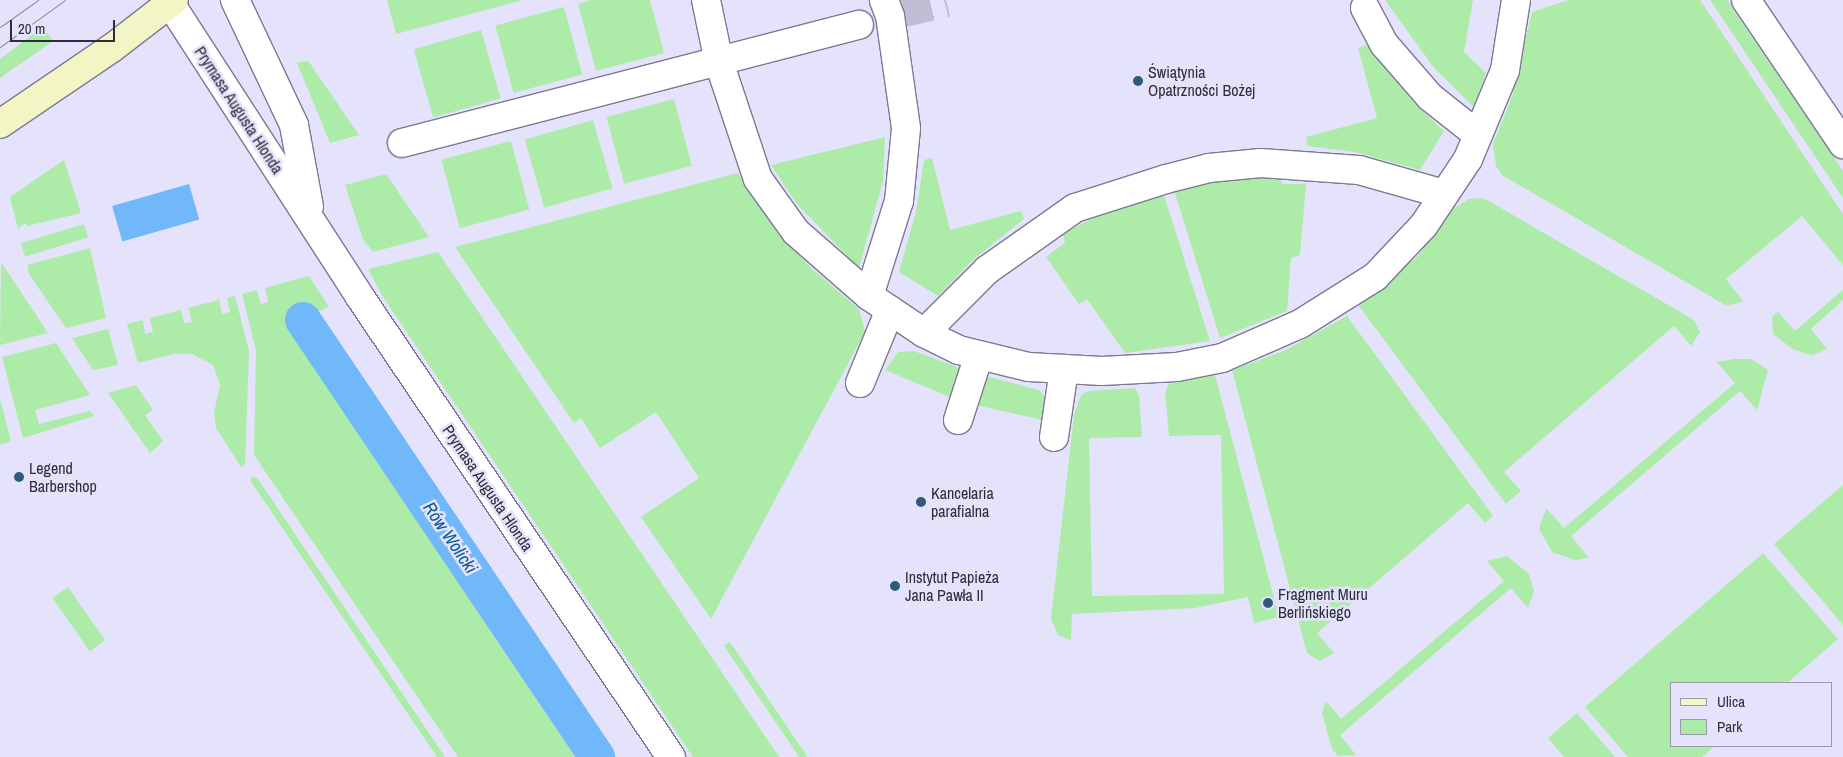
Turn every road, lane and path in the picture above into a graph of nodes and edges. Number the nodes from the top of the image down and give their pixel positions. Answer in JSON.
{"nodes":[{"id":1,"x":235,"y":0,"type":"edge"},
{"id":2,"x":706,"y":0,"type":"edge"},
{"id":3,"x":1516,"y":0,"type":"edge"},
{"id":4,"x":1746,"y":0,"type":"edge"},
{"id":5,"x":170,"y":1,"type":"edge"},
{"id":6,"x":1365,"y":8,"type":"dead end"},
{"id":7,"x":883,"y":15,"type":"edge"},
{"id":8,"x":719,"y":62,"type":"junction"},
{"id":9,"x":0,"y":124,"type":"edge"},
{"id":10,"x":1478,"y":135,"type":"junction"},
{"id":11,"x":402,"y":144,"type":"dead end"},
{"id":12,"x":1843,"y":144,"type":"edge"},
{"id":13,"x":1444,"y":194,"type":"junction"},
{"id":14,"x":310,"y":216,"type":"junction"},
{"id":15,"x":879,"y":303,"type":"junction"},
{"id":16,"x":924,"y":333,"type":"junction"},
{"id":17,"x":979,"y":355,"type":"junction"},
{"id":18,"x":1064,"y":369,"type":"junction"},
{"id":19,"x":860,"y":383,"type":"dead end"},
{"id":20,"x":958,"y":420,"type":"dead end"},
{"id":21,"x":1054,"y":437,"type":"dead end"},
{"id":22,"x":671,"y":757,"type":"edge"}],
"edges":[{"from":1,"to":14,"type":"street","name":"Prymasa Augusta Hlonda"},
{"from":2,"to":8,"type":"street"},
{"from":3,"to":10,"type":"street"},
{"from":4,"to":12,"type":"street"},
{"from":5,"to":9,"type":"street"},
{"from":5,"to":14,"type":"street","name":"Prymasa Augusta Hlonda"},
{"from":6,"to":10,"type":"street"},
{"from":7,"to":8,"type":"street"},
{"from":7,"to":15,"type":"street"},
{"from":8,"to":11,"type":"street"},
{"from":8,"to":15,"type":"street"},
{"from":10,"to":13,"type":"street"},
{"from":13,"to":16,"type":"street"},
{"from":13,"to":18,"type":"street"},
{"from":14,"to":22,"type":"street","name":"Prymasa Augusta Hlonda"},
{"from":15,"to":16,"type":"street"},
{"from":15,"to":19,"type":"street"},
{"from":16,"to":17,"type":"street"},
{"from":17,"to":18,"type":"street"},
{"from":17,"to":20,"type":"street"},
{"from":18,"to":21,"type":"street"}]}
